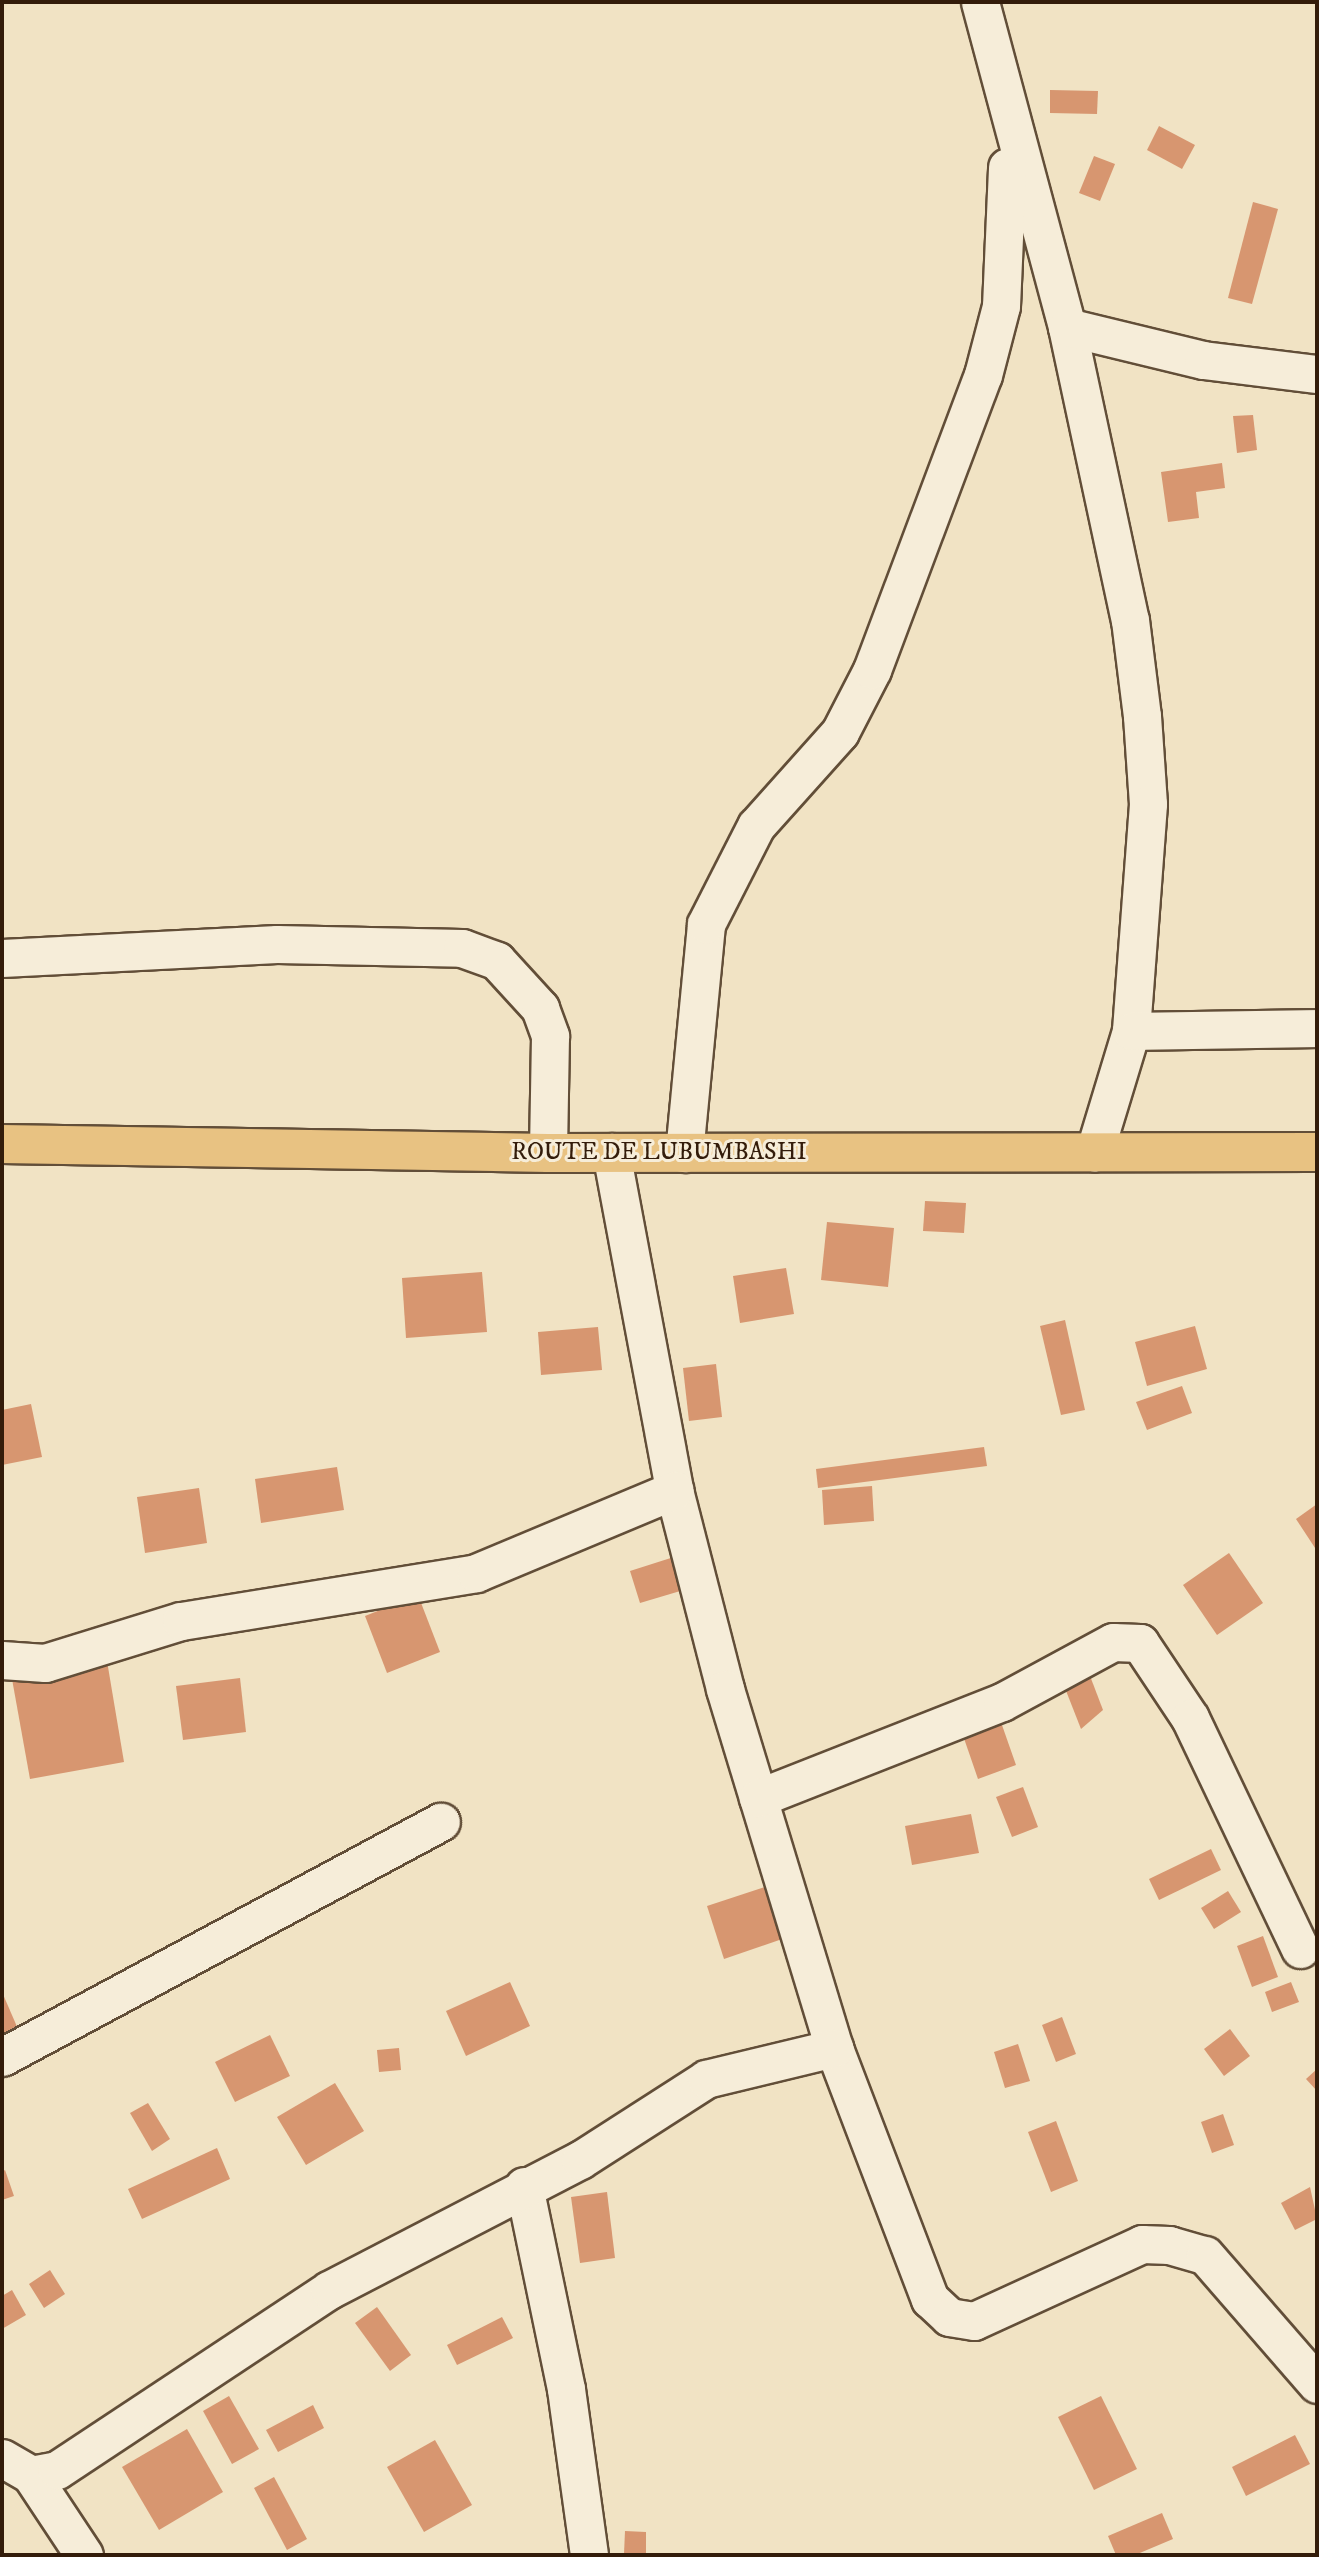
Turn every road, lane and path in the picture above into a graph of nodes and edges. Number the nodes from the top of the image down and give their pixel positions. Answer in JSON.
{"nodes":[{"id":1,"x":980,"y":2,"type":"edge"},
{"id":2,"x":1006,"y":115,"type":"junction"},
{"id":3,"x":1067,"y":327,"type":"junction"},
{"id":4,"x":1317,"y":374,"type":"edge"},
{"id":5,"x":2,"y":958,"type":"edge"},
{"id":6,"x":1317,"y":1028,"type":"edge"},
{"id":7,"x":1131,"y":1031,"type":"junction"},
{"id":8,"x":2,"y":1144,"type":"edge"},
{"id":9,"x":611,"y":1152,"type":"junction"},
{"id":10,"x":1317,"y":1152,"type":"edge"},
{"id":11,"x":548,"y":1153,"type":"junction"},
{"id":12,"x":684,"y":1153,"type":"junction"},
{"id":13,"x":1094,"y":1153,"type":"junction"},
{"id":14,"x":674,"y":1490,"type":"junction"},
{"id":15,"x":2,"y":1660,"type":"edge"},
{"id":16,"x":758,"y":1798,"type":"junction"},
{"id":17,"x":441,"y":1822,"type":"dead end"},
{"id":18,"x":1300,"y":1949,"type":"dead end"},
{"id":19,"x":834,"y":2048,"type":"junction"},
{"id":20,"x":2,"y":2057,"type":"edge"},
{"id":21,"x":524,"y":2186,"type":"junction"},
{"id":22,"x":1317,"y":2384,"type":"edge"},
{"id":23,"x":16,"y":2466,"type":"edge"},
{"id":24,"x":84,"y":2555,"type":"edge"},
{"id":25,"x":589,"y":2555,"type":"edge"}],
"edges":[{"from":1,"to":2,"type":"street"},
{"from":2,"to":3,"type":"street"},
{"from":2,"to":12,"type":"street"},
{"from":3,"to":4,"type":"street"},
{"from":3,"to":7,"type":"street"},
{"from":5,"to":11,"type":"street"},
{"from":6,"to":7,"type":"street"},
{"from":7,"to":13,"type":"street"},
{"from":8,"to":11,"type":"highway","name":"ROUTE DE LUBUMBASHI"},
{"from":9,"to":11,"type":"highway","name":"ROUTE DE LUBUMBASHI"},
{"from":9,"to":12,"type":"highway","name":"ROUTE DE LUBUMBASHI"},
{"from":9,"to":14,"type":"street"},
{"from":10,"to":13,"type":"highway","name":"ROUTE DE LUBUMBASHI"},
{"from":12,"to":13,"type":"highway","name":"ROUTE DE LUBUMBASHI"},
{"from":14,"to":15,"type":"street"},
{"from":14,"to":16,"type":"street"},
{"from":16,"to":18,"type":"street"},
{"from":16,"to":19,"type":"street"},
{"from":17,"to":20,"type":"street"},
{"from":19,"to":21,"type":"street"},
{"from":19,"to":22,"type":"street"},
{"from":21,"to":23,"type":"street"},
{"from":21,"to":25,"type":"street"},
{"from":23,"to":24,"type":"street"}]}
